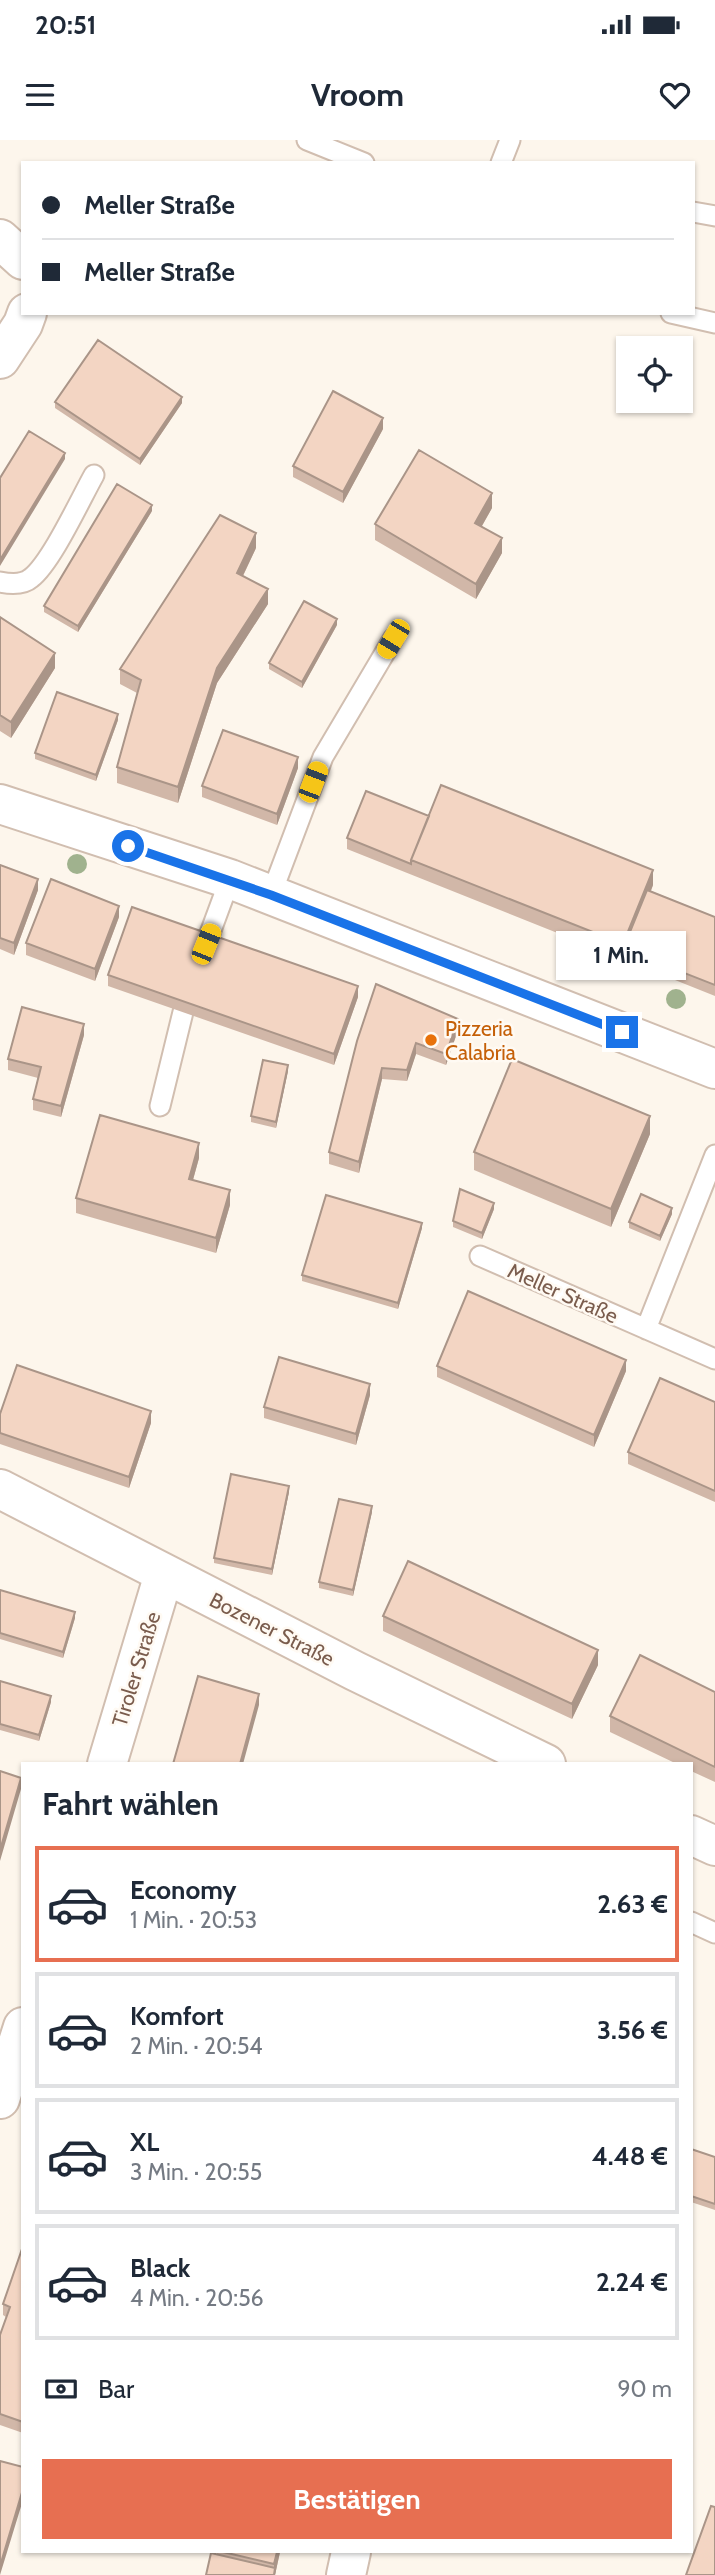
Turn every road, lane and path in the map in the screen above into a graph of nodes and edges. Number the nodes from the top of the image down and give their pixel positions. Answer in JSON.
{"nodes":[{"id":1,"x":307,"y":140,"type":"edge"},
{"id":2,"x":510,"y":140,"type":"edge"},
{"id":3,"x":359,"y":161,"type":"edge"},
{"id":4,"x":502,"y":161,"type":"edge"},
{"id":5,"x":695,"y":212,"type":"edge"},
{"id":6,"x":715,"y":216,"type":"edge"},
{"id":7,"x":0,"y":239,"type":"edge"},
{"id":8,"x":21,"y":258,"type":"edge"},
{"id":9,"x":26,"y":315,"type":"edge"},
{"id":10,"x":680,"y":315,"type":"edge"},
{"id":11,"x":715,"y":323,"type":"edge"},
{"id":12,"x":0,"y":359,"type":"edge"},
{"id":13,"x":94,"y":475,"type":"dead end"},
{"id":14,"x":0,"y":582,"type":"edge"},
{"id":15,"x":393,"y":639,"type":"dead end"},
{"id":16,"x":0,"y":804,"type":"edge"},
{"id":17,"x":230,"y":879,"type":"junction"},
{"id":18,"x":271,"y":895,"type":"junction"},
{"id":19,"x":206,"y":944,"type":"edge"},
{"id":20,"x":183,"y":1012,"type":"edge"},
{"id":21,"x":715,"y":1069,"type":"edge"},
{"id":22,"x":160,"y":1107,"type":"dead end"},
{"id":23,"x":715,"y":1155,"type":"edge"},
{"id":24,"x":480,"y":1256,"type":"dead end"},
{"id":25,"x":646,"y":1329,"type":"junction"},
{"id":26,"x":715,"y":1359,"type":"edge"},
{"id":27,"x":0,"y":1489,"type":"edge"},
{"id":28,"x":164,"y":1574,"type":"junction"},
{"id":29,"x":108,"y":1762,"type":"edge"},
{"id":30,"x":542,"y":1762,"type":"edge"},
{"id":31,"x":693,"y":1836,"type":"edge"},
{"id":32,"x":715,"y":1846,"type":"edge"},
{"id":33,"x":693,"y":1923,"type":"edge"},
{"id":34,"x":715,"y":1933,"type":"edge"},
{"id":35,"x":21,"y":2033,"type":"edge"},
{"id":36,"x":0,"y":2099,"type":"edge"},
{"id":37,"x":351,"y":2553,"type":"edge"},
{"id":38,"x":346,"y":2575,"type":"edge"}],
"edges":[{"from":1,"to":3,"type":"lane"},
{"from":2,"to":4,"type":"lane"},
{"from":5,"to":6,"type":"lane"},
{"from":7,"to":8,"type":"street"},
{"from":9,"to":12,"type":"street"},
{"from":10,"to":11,"type":"lane"},
{"from":13,"to":14,"type":"lane"},
{"from":15,"to":18,"type":"lane"},
{"from":16,"to":17,"type":"street"},
{"from":17,"to":18,"type":"street"},
{"from":17,"to":19,"type":"lane"},
{"from":18,"to":21,"type":"street"},
{"from":20,"to":22,"type":"lane"},
{"from":23,"to":25,"type":"lane","name":"Meller Straße"},
{"from":24,"to":25,"type":"lane","name":"Meller Straße"},
{"from":25,"to":26,"type":"lane","name":"Meller Straße"},
{"from":27,"to":28,"type":"street","name":"Bozener Straße"},
{"from":28,"to":29,"type":"street","name":"Tiroler Straße"},
{"from":28,"to":30,"type":"street","name":"Bozener Straße"},
{"from":31,"to":32,"type":"street"},
{"from":33,"to":34,"type":"lane"},
{"from":35,"to":36,"type":"street"},
{"from":37,"to":38,"type":"street"}]}
